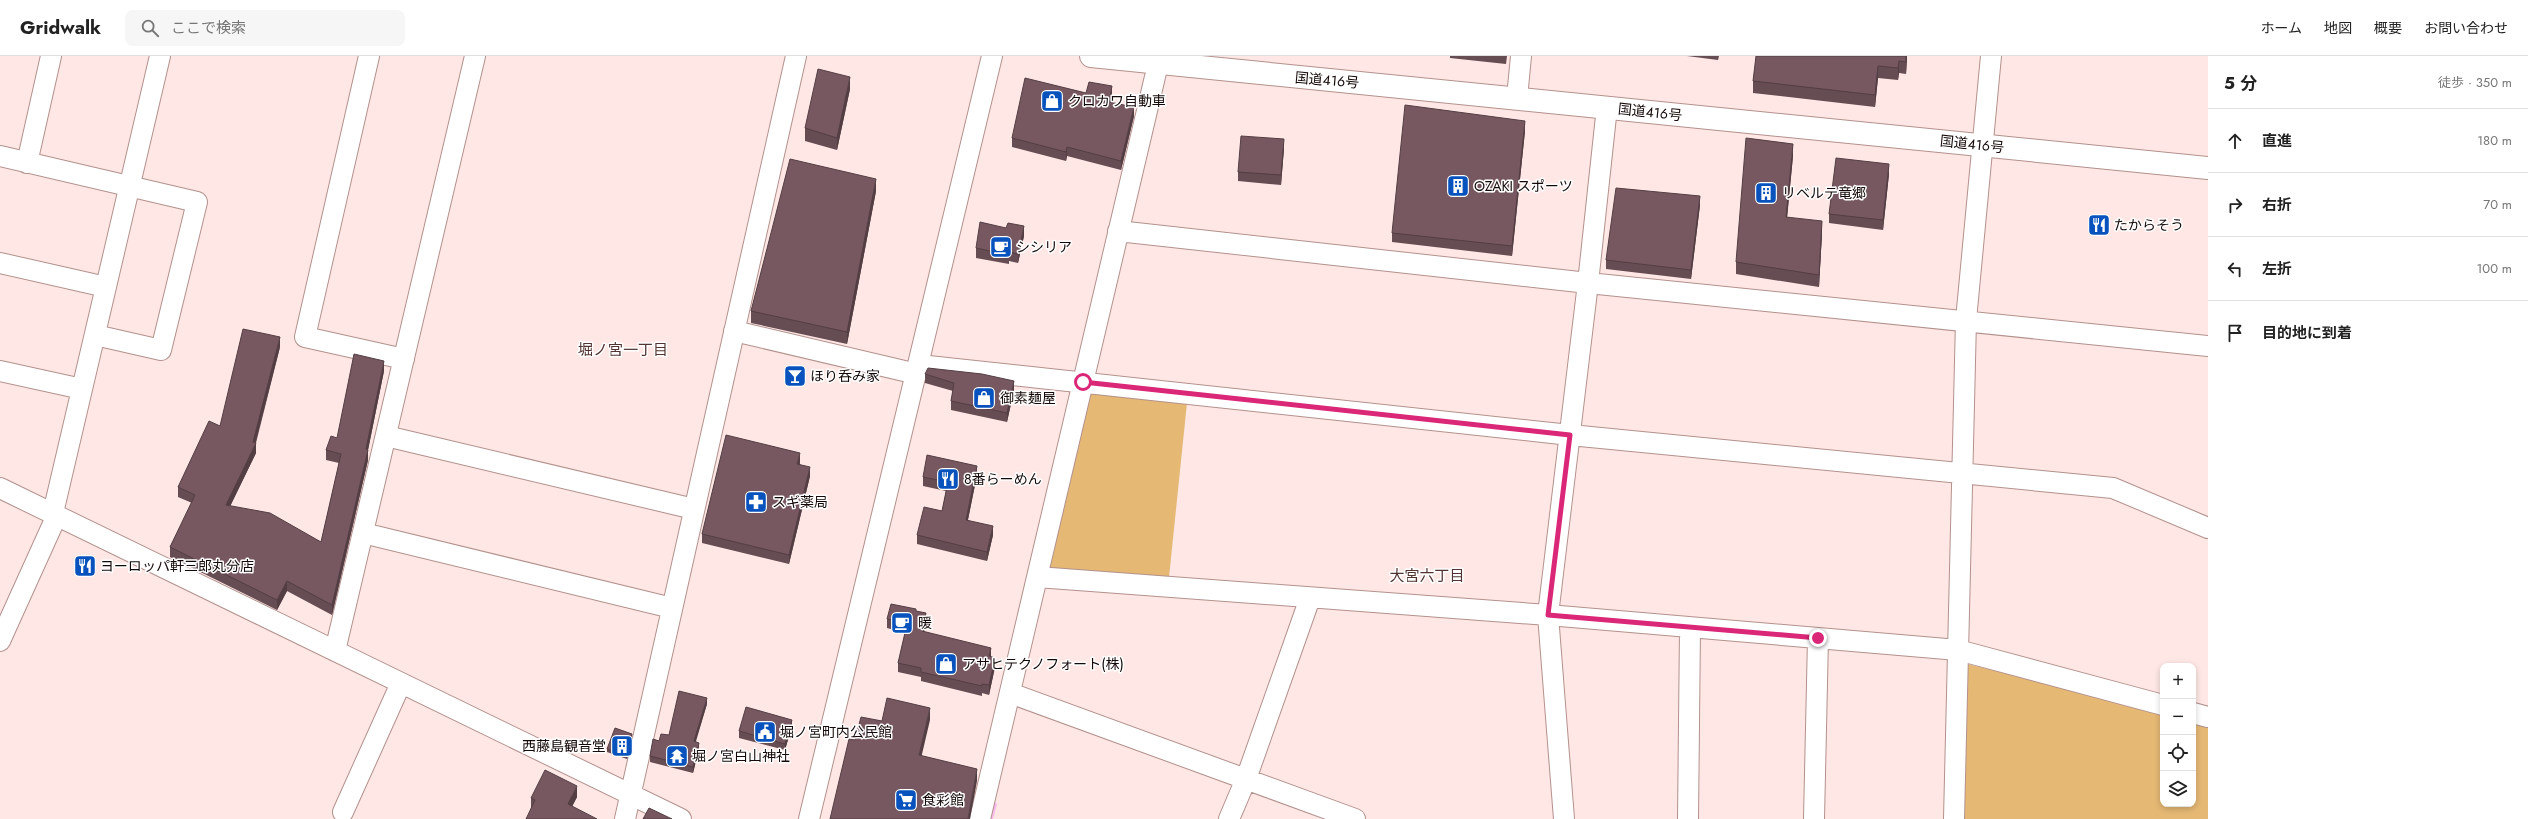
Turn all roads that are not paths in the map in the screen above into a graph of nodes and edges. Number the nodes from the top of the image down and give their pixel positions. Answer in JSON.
{"nodes":[{"id":1,"x":52,"y":56,"type":"edge"},
{"id":2,"x":160,"y":56,"type":"edge"},
{"id":3,"x":369,"y":56,"type":"edge"},
{"id":4,"x":475,"y":56,"type":"edge"},
{"id":5,"x":796,"y":56,"type":"edge"},
{"id":6,"x":992,"y":56,"type":"edge"},
{"id":7,"x":1091,"y":56,"type":"edge"},
{"id":8,"x":1521,"y":56,"type":"edge"},
{"id":9,"x":1991,"y":56,"type":"edge"},
{"id":10,"x":1158,"y":64,"type":"junction"},
{"id":11,"x":1517,"y":98,"type":"junction"},
{"id":12,"x":1607,"y":107,"type":"junction"},
{"id":13,"x":1982,"y":145,"type":"junction"},
{"id":14,"x":0,"y":156,"type":"edge"},
{"id":15,"x":26,"y":163,"type":"junction"},
{"id":16,"x":2208,"y":168,"type":"edge"},
{"id":17,"x":130,"y":186,"type":"junction"},
{"id":18,"x":1118,"y":231,"type":"junction"},
{"id":19,"x":0,"y":263,"type":"edge"},
{"id":20,"x":1588,"y":283,"type":"junction"},
{"id":21,"x":106,"y":287,"type":"junction"},
{"id":22,"x":1966,"y":320,"type":"junction"},
{"id":23,"x":734,"y":331,"type":"junction"},
{"id":24,"x":95,"y":335,"type":"junction"},
{"id":25,"x":2208,"y":346,"type":"edge"},
{"id":26,"x":404,"y":359,"type":"junction"},
{"id":27,"x":918,"y":370,"type":"junction"},
{"id":28,"x":0,"y":371,"type":"edge"},
{"id":29,"x":1083,"y":382,"type":"junction"},
{"id":30,"x":82,"y":389,"type":"junction"},
{"id":31,"x":1570,"y":435,"type":"junction"},
{"id":32,"x":386,"y":436,"type":"junction"},
{"id":33,"x":1962,"y":473,"type":"junction"},
{"id":34,"x":0,"y":488,"type":"edge"},
{"id":35,"x":694,"y":509,"type":"junction"},
{"id":36,"x":55,"y":514,"type":"junction"},
{"id":37,"x":2208,"y":528,"type":"edge"},
{"id":38,"x":363,"y":533,"type":"junction"},
{"id":39,"x":1037,"y":577,"type":"junction"},
{"id":40,"x":1310,"y":598,"type":"junction"},
{"id":41,"x":672,"y":608,"type":"junction"},
{"id":42,"x":1548,"y":615,"type":"junction"},
{"id":43,"x":1690,"y":628,"type":"junction"},
{"id":44,"x":1818,"y":638,"type":"junction"},
{"id":45,"x":0,"y":641,"type":"edge"},
{"id":46,"x":1958,"y":650,"type":"junction"},
{"id":47,"x":335,"y":651,"type":"junction"},
{"id":48,"x":401,"y":683,"type":"junction"},
{"id":49,"x":1010,"y":693,"type":"junction"},
{"id":50,"x":2160,"y":704,"type":"edge"},
{"id":51,"x":2196,"y":714,"type":"edge"},
{"id":52,"x":2208,"y":717,"type":"edge"},
{"id":53,"x":1246,"y":779,"type":"junction"},
{"id":54,"x":631,"y":794,"type":"junction"},
{"id":55,"x":347,"y":817,"type":"edge"},
{"id":56,"x":625,"y":819,"type":"edge"},
{"id":57,"x":681,"y":819,"type":"edge"},
{"id":58,"x":809,"y":819,"type":"edge"},
{"id":59,"x":980,"y":819,"type":"edge"},
{"id":60,"x":1229,"y":819,"type":"edge"},
{"id":61,"x":1355,"y":819,"type":"edge"},
{"id":62,"x":1564,"y":819,"type":"edge"},
{"id":63,"x":1688,"y":819,"type":"edge"},
{"id":64,"x":1814,"y":819,"type":"edge"},
{"id":65,"x":1954,"y":819,"type":"edge"}],
"edges":[{"from":1,"to":15,"type":"street"},
{"from":2,"to":17,"type":"street"},
{"from":3,"to":26,"type":"street"},
{"from":4,"to":26,"type":"street"},
{"from":5,"to":23,"type":"street"},
{"from":6,"to":27,"type":"street"},
{"from":7,"to":10,"type":"highway","name":"国道416号"},
{"from":8,"to":11,"type":"street"},
{"from":9,"to":13,"type":"street"},
{"from":10,"to":11,"type":"highway","name":"国道416号"},
{"from":10,"to":18,"type":"street"},
{"from":11,"to":12,"type":"highway","name":"国道416号"},
{"from":12,"to":13,"type":"highway","name":"国道416号"},
{"from":12,"to":20,"type":"street"},
{"from":13,"to":16,"type":"highway","name":"国道416号"},
{"from":13,"to":22,"type":"street"},
{"from":14,"to":15,"type":"street"},
{"from":15,"to":17,"type":"street"},
{"from":17,"to":21,"type":"street"},
{"from":17,"to":24,"type":"street"},
{"from":18,"to":20,"type":"street"},
{"from":18,"to":29,"type":"street"},
{"from":19,"to":21,"type":"street"},
{"from":20,"to":22,"type":"street"},
{"from":20,"to":31,"type":"street"},
{"from":21,"to":24,"type":"street"},
{"from":22,"to":25,"type":"street"},
{"from":22,"to":33,"type":"street"},
{"from":23,"to":27,"type":"street"},
{"from":23,"to":35,"type":"street"},
{"from":24,"to":30,"type":"street"},
{"from":26,"to":32,"type":"street"},
{"from":27,"to":29,"type":"street"},
{"from":27,"to":58,"type":"street"},
{"from":28,"to":30,"type":"street"},
{"from":29,"to":31,"type":"street"},
{"from":29,"to":39,"type":"street"},
{"from":30,"to":36,"type":"street"},
{"from":31,"to":33,"type":"street"},
{"from":31,"to":42,"type":"street"},
{"from":32,"to":35,"type":"street"},
{"from":32,"to":38,"type":"street"},
{"from":33,"to":37,"type":"street"},
{"from":33,"to":46,"type":"street"},
{"from":34,"to":36,"type":"street"},
{"from":35,"to":41,"type":"street"},
{"from":36,"to":45,"type":"street"},
{"from":36,"to":47,"type":"street"},
{"from":38,"to":41,"type":"street"},
{"from":38,"to":47,"type":"street"},
{"from":39,"to":40,"type":"street"},
{"from":39,"to":49,"type":"street"},
{"from":40,"to":42,"type":"street"},
{"from":40,"to":53,"type":"street"},
{"from":41,"to":54,"type":"street"},
{"from":42,"to":43,"type":"street"},
{"from":42,"to":62,"type":"street"},
{"from":43,"to":44,"type":"street"},
{"from":43,"to":63,"type":"street"},
{"from":44,"to":46,"type":"street"},
{"from":44,"to":64,"type":"street"},
{"from":46,"to":50,"type":"street"},
{"from":46,"to":65,"type":"street"},
{"from":47,"to":48,"type":"street"},
{"from":48,"to":54,"type":"street"},
{"from":48,"to":55,"type":"street"},
{"from":49,"to":53,"type":"street"},
{"from":49,"to":59,"type":"street"},
{"from":51,"to":52,"type":"street"},
{"from":53,"to":60,"type":"street"},
{"from":53,"to":61,"type":"street"},
{"from":54,"to":56,"type":"street"},
{"from":54,"to":57,"type":"street"}]}
